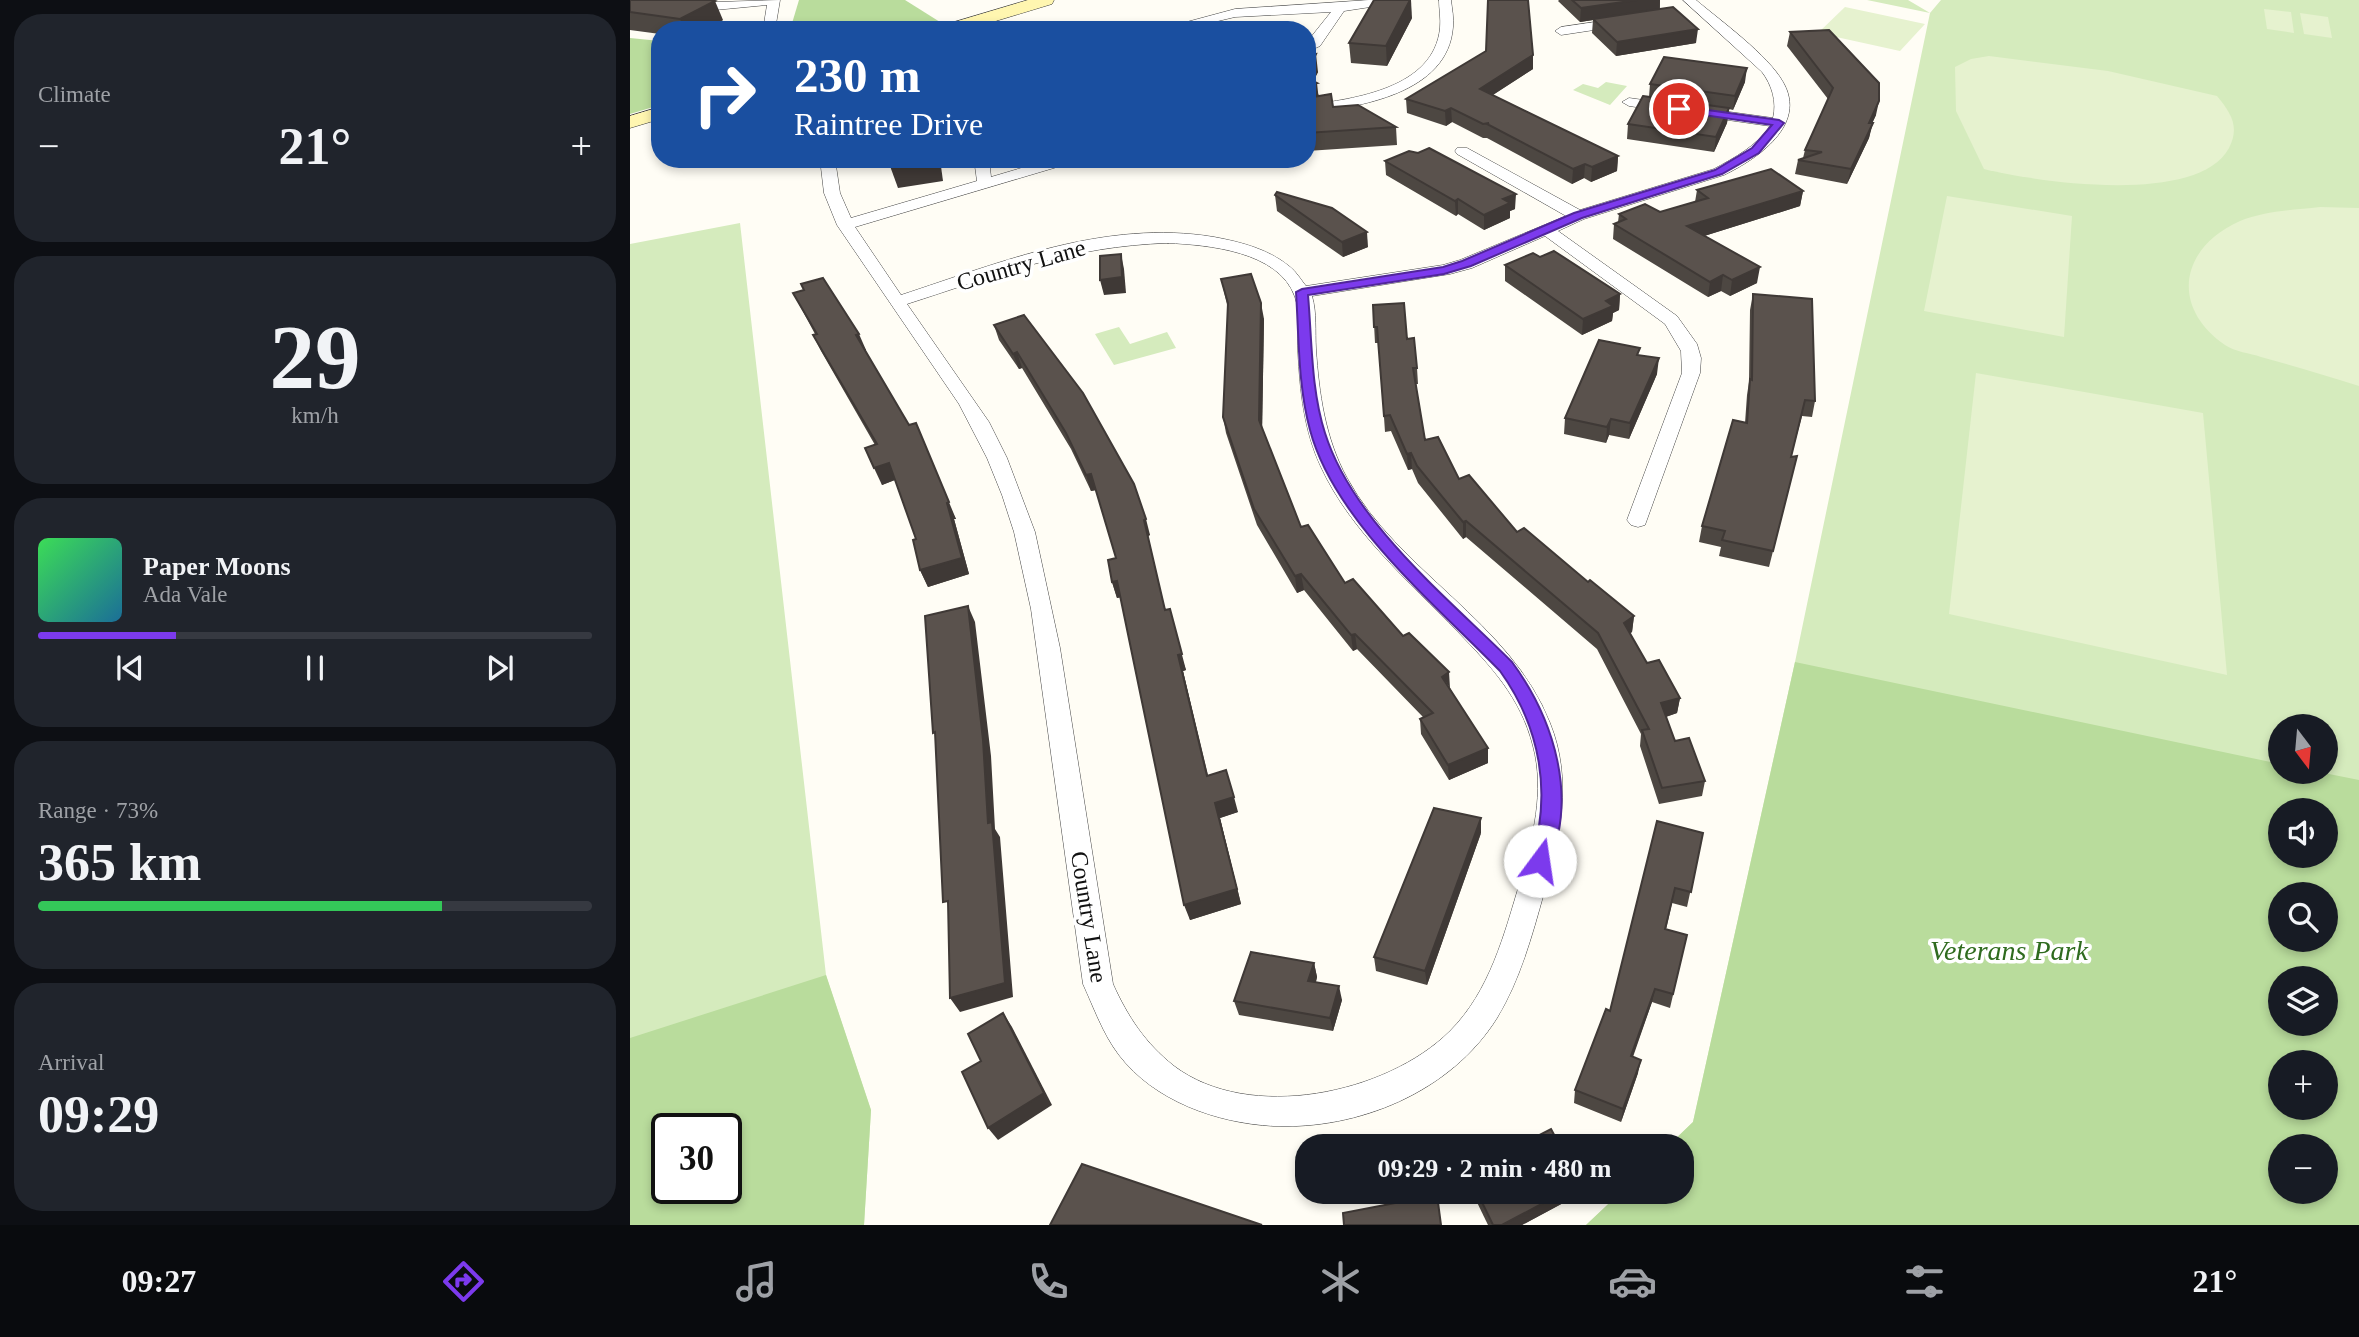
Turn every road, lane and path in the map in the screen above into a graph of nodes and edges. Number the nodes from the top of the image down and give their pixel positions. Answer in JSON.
{"nodes":[{"id":1,"x":700,"y":0,"type":"edge"},
{"id":2,"x":773,"y":0,"type":"edge"},
{"id":3,"x":1046,"y":0,"type":"edge"},
{"id":4,"x":1390,"y":0,"type":"edge"},
{"id":5,"x":1444,"y":0,"type":"edge"},
{"id":6,"x":1692,"y":7,"type":"edge"},
{"id":7,"x":1340,"y":8,"type":"junction"},
{"id":8,"x":1637,"y":20,"type":"edge"},
{"id":9,"x":770,"y":21,"type":"edge"},
{"id":10,"x":977,"y":21,"type":"edge"},
{"id":11,"x":1202,"y":21,"type":"edge"},
{"id":12,"x":1561,"y":31,"type":"dead end"},
{"id":13,"x":1316,"y":42,"type":"edge"},
{"id":14,"x":1629,"y":102,"type":"dead end"},
{"id":15,"x":1316,"y":108,"type":"edge"},
{"id":16,"x":651,"y":116,"type":"edge"},
{"id":17,"x":630,"y":122,"type":"edge"},
{"id":18,"x":1779,"y":123,"type":"junction"},
{"id":19,"x":1462,"y":151,"type":"dead end"},
{"id":20,"x":828,"y":168,"type":"edge"},
{"id":21,"x":982,"y":168,"type":"edge"},
{"id":22,"x":1040,"y":168,"type":"edge"},
{"id":23,"x":985,"y":185,"type":"junction"},
{"id":24,"x":1578,"y":216,"type":"junction"},
{"id":25,"x":845,"y":225,"type":"junction"},
{"id":26,"x":1545,"y":229,"type":"junction"},
{"id":27,"x":1302,"y":292,"type":"junction"},
{"id":28,"x":897,"y":302,"type":"junction"},
{"id":29,"x":1638,"y":520,"type":"dead end"}],
"edges":[{"from":1,"to":2,"type":"street"},
{"from":2,"to":9,"type":"street"},
{"from":3,"to":10,"type":"street"},
{"from":4,"to":7,"type":"street"},
{"from":5,"to":15,"type":"street"},
{"from":6,"to":18,"type":"street"},
{"from":7,"to":11,"type":"street"},
{"from":7,"to":13,"type":"street"},
{"from":8,"to":12,"type":"street"},
{"from":14,"to":18,"type":"street"},
{"from":16,"to":17,"type":"street"},
{"from":18,"to":24,"type":"street"},
{"from":19,"to":24,"type":"street"},
{"from":20,"to":25,"type":"street","name":"Country Lane"},
{"from":21,"to":23,"type":"street"},
{"from":22,"to":23,"type":"street"},
{"from":23,"to":25,"type":"street"},
{"from":24,"to":26,"type":"street"},
{"from":25,"to":28,"type":"street","name":"Country Lane"},
{"from":26,"to":27,"type":"street"},
{"from":26,"to":29,"type":"street"},
{"from":27,"to":28,"type":"street","name":"Country Lane"},
{"from":27,"to":28,"type":"street","name":"Country Lane"}]}
